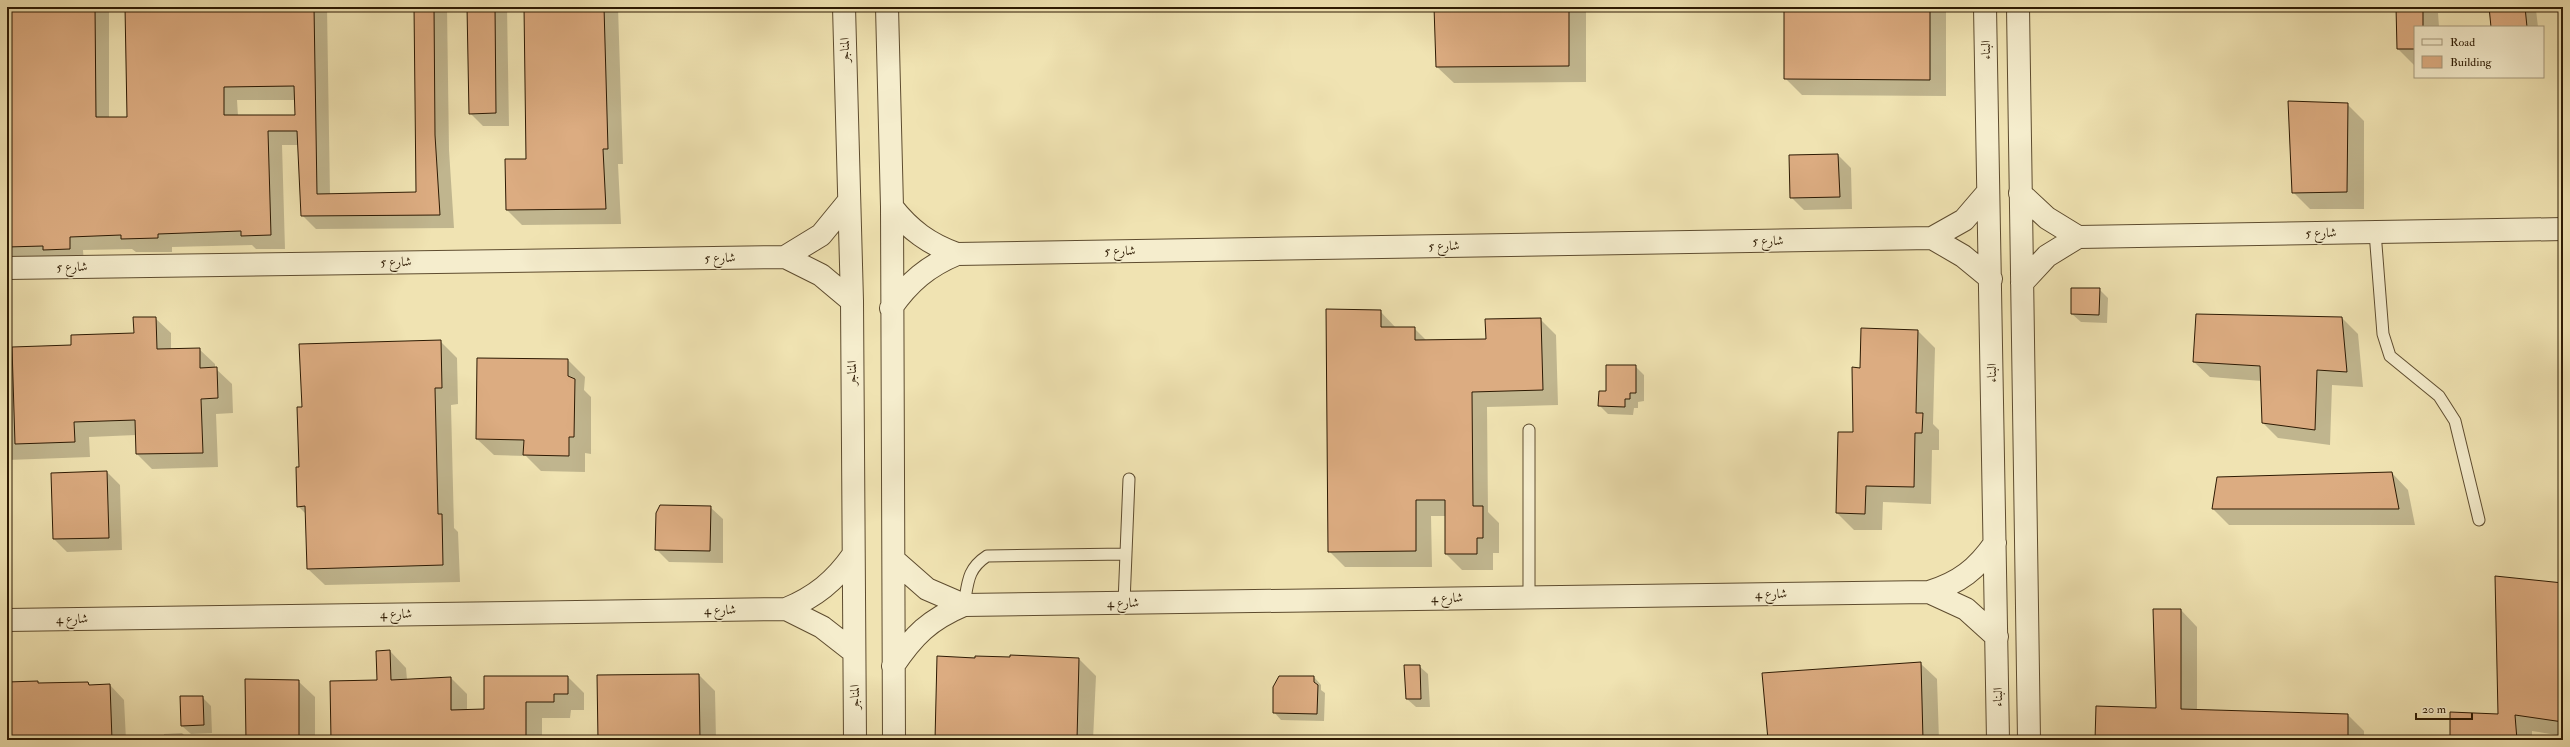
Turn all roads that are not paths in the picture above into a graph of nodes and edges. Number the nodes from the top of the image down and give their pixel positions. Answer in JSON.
{"nodes":[{"id":1,"x":844,"y":7,"type":"edge"},
{"id":2,"x":887,"y":7,"type":"edge"},
{"id":3,"x":1985,"y":7,"type":"edge"},
{"id":4,"x":2018,"y":7,"type":"edge"},
{"id":5,"x":1988,"y":192,"type":"junction"},
{"id":6,"x":2020,"y":193,"type":"junction"},
{"id":7,"x":848,"y":202,"type":"junction"},
{"id":8,"x":892,"y":206,"type":"junction"},
{"id":9,"x":2563,"y":229,"type":"edge"},
{"id":10,"x":2375,"y":232,"type":"junction"},
{"id":11,"x":2078,"y":237,"type":"junction"},
{"id":12,"x":1932,"y":238,"type":"junction"},
{"id":13,"x":957,"y":254,"type":"junction"},
{"id":14,"x":785,"y":257,"type":"junction"},
{"id":15,"x":7,"y":268,"type":"edge"},
{"id":16,"x":1991,"y":279,"type":"junction"},
{"id":17,"x":2022,"y":283,"type":"junction"},
{"id":18,"x":852,"y":301,"type":"junction"},
{"id":19,"x":891,"y":308,"type":"junction"},
{"id":20,"x":1529,"y":430,"type":"dead end"},
{"id":21,"x":1129,"y":479,"type":"dead end"},
{"id":22,"x":2479,"y":520,"type":"dead end"},
{"id":23,"x":1995,"y":543,"type":"junction"},
{"id":24,"x":1126,"y":554,"type":"junction"},
{"id":25,"x":853,"y":555,"type":"junction"},
{"id":26,"x":894,"y":560,"type":"junction"},
{"id":27,"x":1929,"y":592,"type":"junction"},
{"id":28,"x":1529,"y":597,"type":"junction"},
{"id":29,"x":1124,"y":603,"type":"junction"},
{"id":30,"x":964,"y":605,"type":"junction"},
{"id":31,"x":786,"y":609,"type":"junction"},
{"id":32,"x":7,"y":620,"type":"edge"},
{"id":33,"x":1998,"y":637,"type":"junction"},
{"id":34,"x":854,"y":652,"type":"junction"},
{"id":35,"x":893,"y":666,"type":"junction"},
{"id":36,"x":856,"y":740,"type":"edge"},
{"id":37,"x":894,"y":740,"type":"edge"},
{"id":38,"x":1998,"y":740,"type":"edge"},
{"id":39,"x":2029,"y":740,"type":"edge"}],
"edges":[{"from":1,"to":7,"type":"street","name":"المناجر"},
{"from":2,"to":8,"type":"street"},
{"from":3,"to":5,"type":"street","name":"البناء"},
{"from":4,"to":6,"type":"street"},
{"from":5,"to":12,"type":"street","name":"شارع 5"},
{"from":5,"to":16,"type":"street","name":"البناء"},
{"from":6,"to":11,"type":"street"},
{"from":6,"to":17,"type":"street"},
{"from":7,"to":14,"type":"street"},
{"from":7,"to":18,"type":"street","name":"المناجر"},
{"from":8,"to":13,"type":"street","name":"شارع 5"},
{"from":8,"to":19,"type":"street"},
{"from":9,"to":10,"type":"street","name":"شارع 5"},
{"from":10,"to":11,"type":"street","name":"شارع 5"},
{"from":10,"to":22,"type":"lane"},
{"from":11,"to":17,"type":"street"},
{"from":12,"to":13,"type":"street","name":"شارع 5"},
{"from":12,"to":16,"type":"street"},
{"from":13,"to":19,"type":"street","name":"شارع 5"},
{"from":14,"to":15,"type":"street","name":"شارع 5"},
{"from":14,"to":18,"type":"street","name":"شارع 5"},
{"from":16,"to":23,"type":"street","name":"البناء"},
{"from":17,"to":39,"type":"street"},
{"from":18,"to":25,"type":"street","name":"المناجر"},
{"from":19,"to":26,"type":"street"},
{"from":20,"to":28,"type":"lane"},
{"from":21,"to":24,"type":"lane"},
{"from":23,"to":27,"type":"street","name":"شارع 4"},
{"from":23,"to":33,"type":"street","name":"البناء"},
{"from":24,"to":29,"type":"lane"},
{"from":24,"to":30,"type":"lane"},
{"from":25,"to":31,"type":"street","name":"شارع 4"},
{"from":25,"to":34,"type":"street","name":"المناجر"},
{"from":26,"to":30,"type":"street","name":"شارع 4"},
{"from":26,"to":35,"type":"street"},
{"from":27,"to":28,"type":"street","name":"شارع 4"},
{"from":27,"to":33,"type":"street","name":"شارع 4"},
{"from":28,"to":29,"type":"street","name":"شارع 4"},
{"from":29,"to":30,"type":"street","name":"شارع 4"},
{"from":30,"to":35,"type":"street","name":"شارع 4"},
{"from":31,"to":32,"type":"street","name":"شارع 4"},
{"from":31,"to":34,"type":"street","name":"شارع 4"},
{"from":33,"to":38,"type":"street","name":"البناء"},
{"from":34,"to":36,"type":"street","name":"المناجر"},
{"from":35,"to":37,"type":"street"}]}
